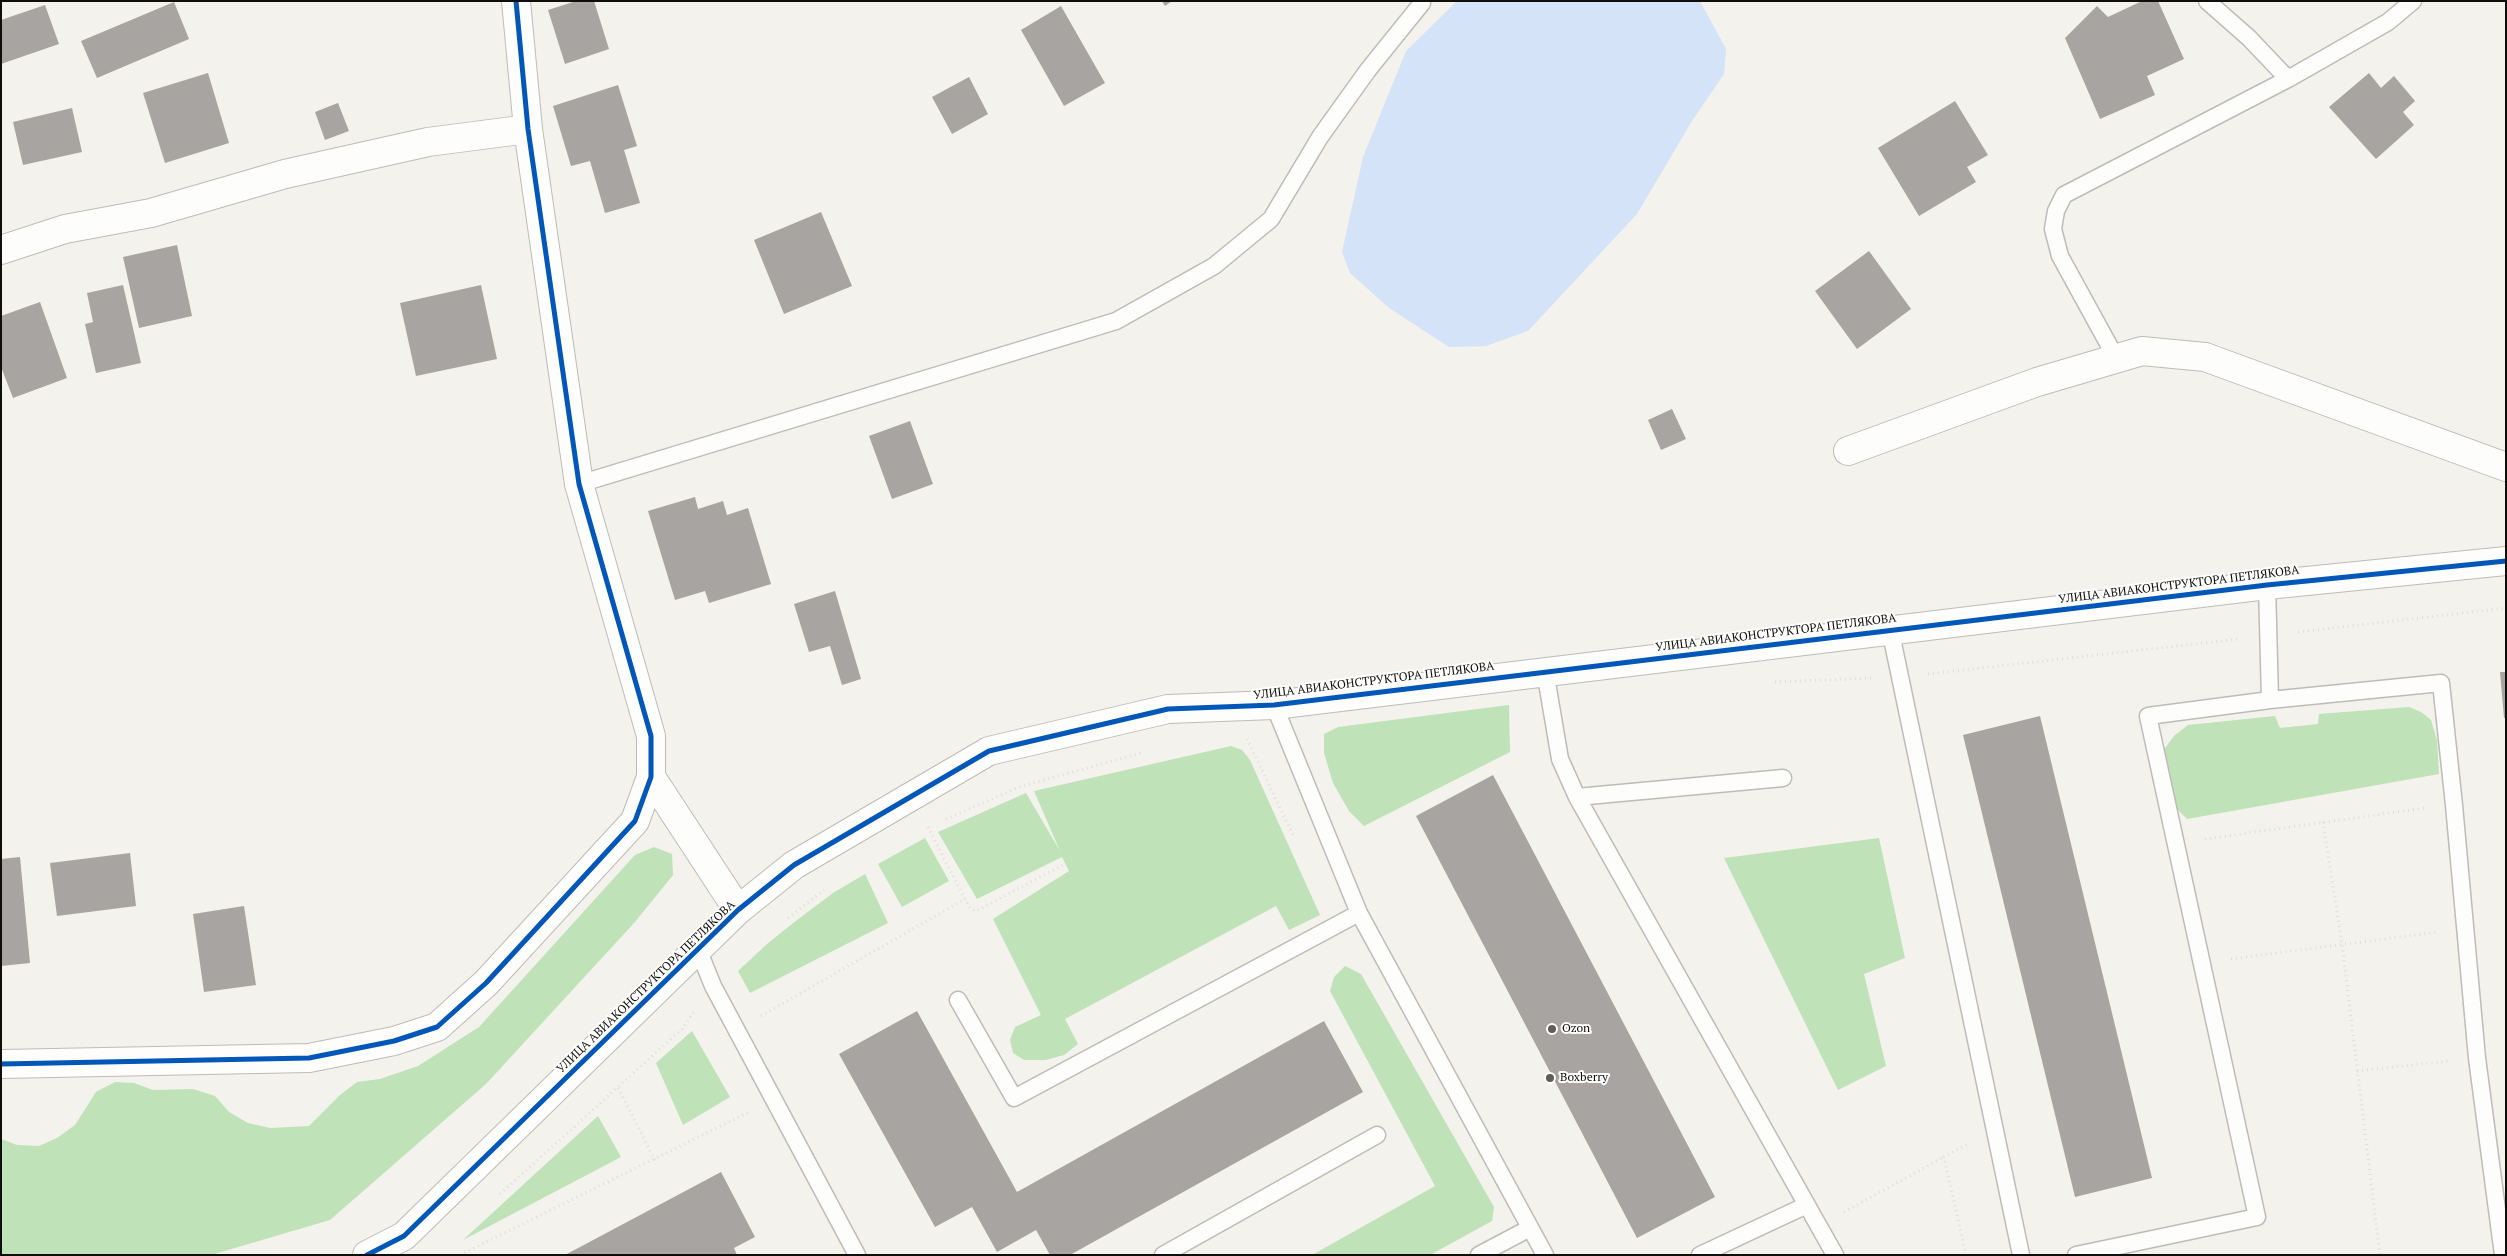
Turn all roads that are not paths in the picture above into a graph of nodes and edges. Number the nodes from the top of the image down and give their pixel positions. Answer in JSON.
{"nodes":[{"id":1,"x":516,"y":1,"type":"edge"},
{"id":2,"x":2207,"y":1,"type":"edge"},
{"id":3,"x":2412,"y":1,"type":"edge"},
{"id":4,"x":1422,"y":3,"type":"dead end"},
{"id":5,"x":2288,"y":79,"type":"junction"},
{"id":6,"x":528,"y":129,"type":"junction"},
{"id":7,"x":1,"y":250,"type":"edge"},
{"id":8,"x":2116,"y":358,"type":"junction"},
{"id":9,"x":1848,"y":451,"type":"dead end"},
{"id":10,"x":2506,"y":467,"type":"edge"},
{"id":11,"x":579,"y":484,"type":"junction"},
{"id":12,"x":2506,"y":561,"type":"edge"},
{"id":13,"x":2267,"y":584,"type":"junction"},
{"id":14,"x":1890,"y":629,"type":"junction"},
{"id":15,"x":1545,"y":671,"type":"junction"},
{"id":16,"x":2270,"y":700,"type":"junction"},
{"id":17,"x":1274,"y":704,"type":"junction"},
{"id":18,"x":651,"y":777,"type":"junction"},
{"id":19,"x":1783,"y":778,"type":"dead end"},
{"id":20,"x":1577,"y":797,"type":"junction"},
{"id":21,"x":738,"y":910,"type":"junction"},
{"id":22,"x":1359,"y":913,"type":"junction"},
{"id":23,"x":698,"y":949,"type":"junction"},
{"id":24,"x":958,"y":1000,"type":"dead end"},
{"id":25,"x":1,"y":1064,"type":"edge"},
{"id":26,"x":1377,"y":1135,"type":"dead end"},
{"id":27,"x":1807,"y":1205,"type":"junction"},
{"id":28,"x":1530,"y":1228,"type":"junction"},
{"id":29,"x":367,"y":1255,"type":"edge"},
{"id":30,"x":857,"y":1255,"type":"edge"},
{"id":31,"x":1162,"y":1255,"type":"edge"},
{"id":32,"x":1479,"y":1255,"type":"edge"},
{"id":33,"x":1545,"y":1255,"type":"edge"},
{"id":34,"x":1700,"y":1255,"type":"edge"},
{"id":35,"x":1835,"y":1255,"type":"edge"},
{"id":36,"x":2021,"y":1255,"type":"edge"},
{"id":37,"x":2076,"y":1255,"type":"edge"},
{"id":38,"x":2503,"y":1255,"type":"edge"}],
"edges":[{"from":1,"to":6,"type":"street"},
{"from":2,"to":5,"type":"lane"},
{"from":3,"to":5,"type":"lane"},
{"from":4,"to":11,"type":"lane"},
{"from":5,"to":8,"type":"lane"},
{"from":6,"to":7,"type":"street"},
{"from":6,"to":11,"type":"street"},
{"from":8,"to":9,"type":"street"},
{"from":8,"to":10,"type":"street"},
{"from":11,"to":18,"type":"street"},
{"from":12,"to":13,"type":"street","name":"УЛИЦА АВИАКОНСТРУКТОРА ПЕТЛЯКОВА"},
{"from":13,"to":14,"type":"street","name":"УЛИЦА АВИАКОНСТРУКТОРА ПЕТЛЯКОВА"},
{"from":13,"to":16,"type":"lane"},
{"from":14,"to":15,"type":"street","name":"УЛИЦА АВИАКОНСТРУКТОРА ПЕТЛЯКОВА"},
{"from":14,"to":36,"type":"lane"},
{"from":15,"to":17,"type":"street","name":"УЛИЦА АВИАКОНСТРУКТОРА ПЕТЛЯКОВА"},
{"from":15,"to":20,"type":"lane"},
{"from":16,"to":37,"type":"lane"},
{"from":16,"to":38,"type":"lane"},
{"from":17,"to":21,"type":"street","name":"УЛИЦА АВИАКОНСТРУКТОРА ПЕТЛЯКОВА"},
{"from":17,"to":22,"type":"lane"},
{"from":18,"to":21,"type":"street"},
{"from":18,"to":25,"type":"street"},
{"from":19,"to":20,"type":"lane"},
{"from":20,"to":27,"type":"lane"},
{"from":21,"to":23,"type":"street","name":"УЛИЦА АВИАКОНСТРУКТОРА ПЕТЛЯКОВА"},
{"from":22,"to":24,"type":"lane"},
{"from":22,"to":28,"type":"lane"},
{"from":23,"to":29,"type":"street","name":"УЛИЦА АВИАКОНСТРУКТОРА ПЕТЛЯКОВА"},
{"from":23,"to":30,"type":"lane"},
{"from":26,"to":31,"type":"lane"},
{"from":27,"to":34,"type":"lane"},
{"from":27,"to":35,"type":"lane"},
{"from":28,"to":32,"type":"lane"},
{"from":28,"to":33,"type":"lane"}]}
